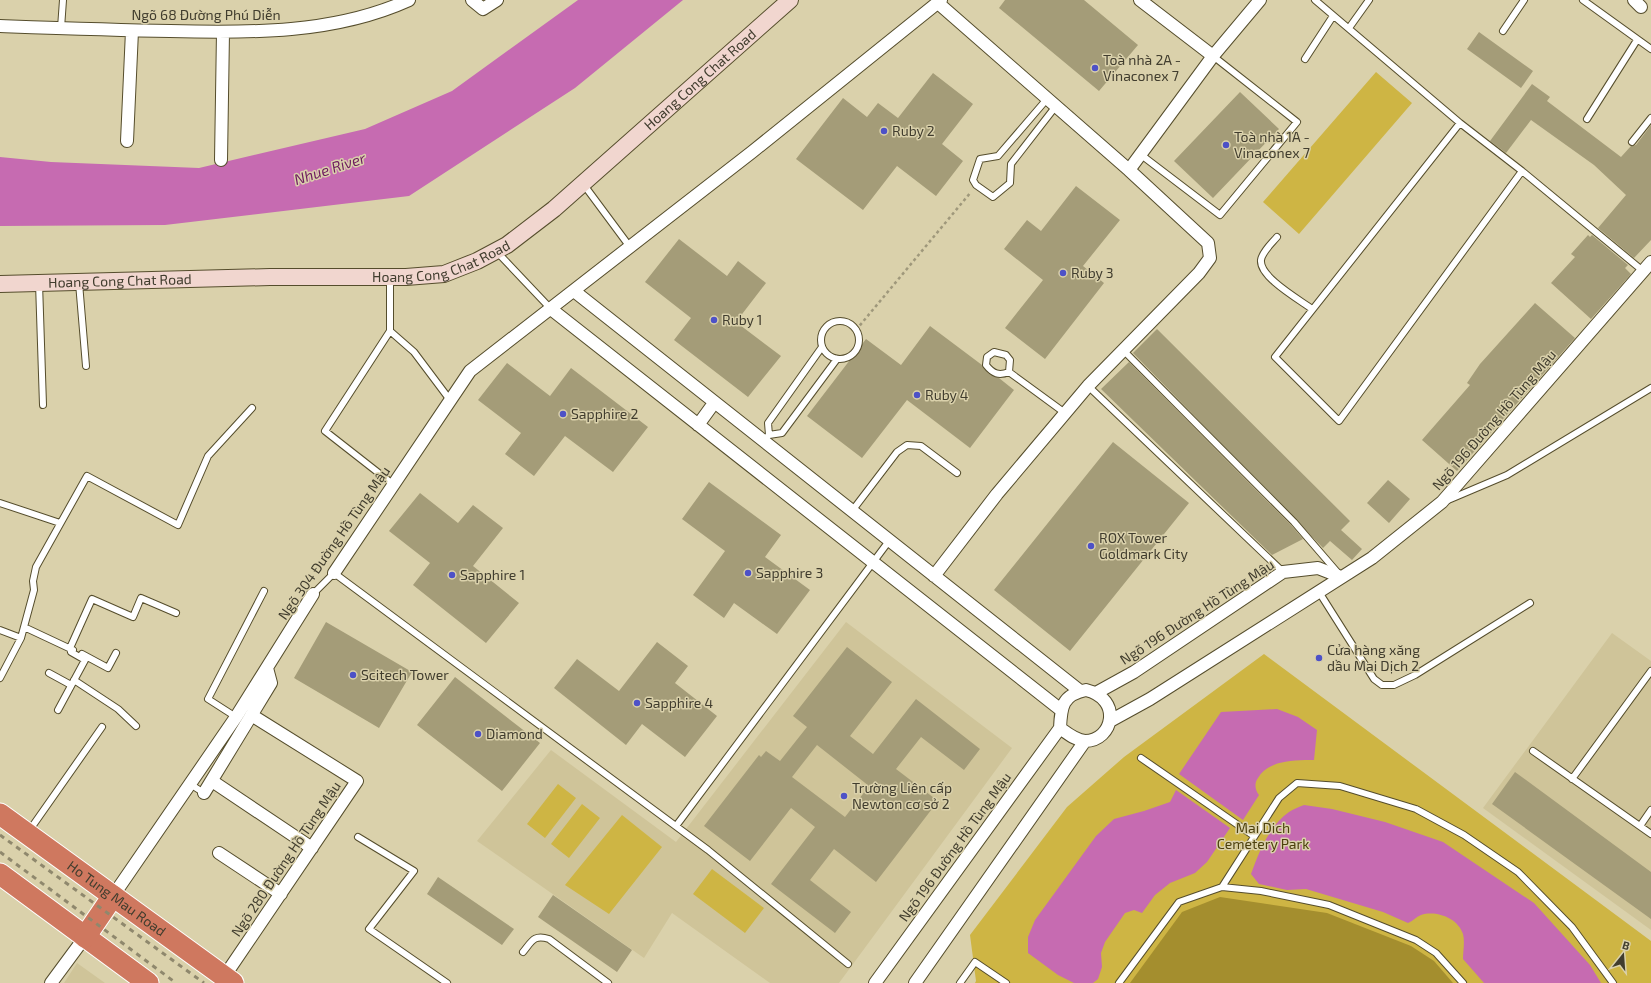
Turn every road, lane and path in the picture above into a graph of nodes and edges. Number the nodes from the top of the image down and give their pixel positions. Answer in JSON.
{"nodes":[{"id":1,"x":63,"y":0,"type":"edge"},
{"id":2,"x":409,"y":0,"type":"edge"},
{"id":3,"x":472,"y":0,"type":"edge"},
{"id":4,"x":497,"y":0,"type":"edge"},
{"id":5,"x":790,"y":0,"type":"edge"},
{"id":6,"x":1140,"y":0,"type":"edge"},
{"id":7,"x":1260,"y":0,"type":"edge"},
{"id":8,"x":1315,"y":0,"type":"edge"},
{"id":9,"x":1369,"y":0,"type":"edge"},
{"id":10,"x":1524,"y":0,"type":"edge"},
{"id":11,"x":1583,"y":0,"type":"edge"},
{"id":12,"x":940,"y":2,"type":"edge"},
{"id":13,"x":1333,"y":16,"type":"junction"},
{"id":14,"x":0,"y":26,"type":"edge"},
{"id":15,"x":61,"y":28,"type":"junction"},
{"id":16,"x":1350,"y":28,"type":"junction"},
{"id":17,"x":132,"y":31,"type":"junction"},
{"id":18,"x":1503,"y":31,"type":"dead end"},
{"id":19,"x":223,"y":32,"type":"junction"},
{"id":20,"x":1637,"y":40,"type":"junction"},
{"id":21,"x":1651,"y":49,"type":"edge"},
{"id":22,"x":1213,"y":56,"type":"junction"},
{"id":23,"x":1305,"y":59,"type":"dead end"},
{"id":24,"x":1046,"y":98,"type":"junction"},
{"id":25,"x":1056,"y":106,"type":"junction"},
{"id":26,"x":1651,"y":118,"type":"edge"},
{"id":27,"x":1587,"y":119,"type":"dead end"},
{"id":28,"x":1460,"y":123,"type":"junction"},
{"id":29,"x":127,"y":141,"type":"dead end"},
{"id":30,"x":1632,"y":142,"type":"dead end"},
{"id":31,"x":1140,"y":154,"type":"junction"},
{"id":32,"x":221,"y":160,"type":"dead end"},
{"id":33,"x":1128,"y":170,"type":"junction"},
{"id":34,"x":1522,"y":171,"type":"junction"},
{"id":35,"x":583,"y":183,"type":"junction"},
{"id":36,"x":976,"y":185,"type":"junction"},
{"id":37,"x":1277,"y":237,"type":"dead end"},
{"id":38,"x":630,"y":247,"type":"junction"},
{"id":39,"x":496,"y":250,"type":"junction"},
{"id":40,"x":1647,"y":266,"type":"edge"},
{"id":41,"x":390,"y":277,"type":"junction"},
{"id":42,"x":39,"y":282,"type":"junction"},
{"id":43,"x":79,"y":282,"type":"junction"},
{"id":44,"x":0,"y":284,"type":"edge"},
{"id":45,"x":574,"y":291,"type":"junction"},
{"id":46,"x":551,"y":309,"type":"junction"},
{"id":47,"x":1312,"y":310,"type":"junction"},
{"id":48,"x":856,"y":330,"type":"junction"},
{"id":49,"x":390,"y":331,"type":"junction"},
{"id":50,"x":822,"y":348,"type":"junction"},
{"id":51,"x":1123,"y":350,"type":"junction"},
{"id":52,"x":837,"y":358,"type":"junction"},
{"id":53,"x":86,"y":366,"type":"dead end"},
{"id":54,"x":1009,"y":372,"type":"dead end"},
{"id":55,"x":1088,"y":386,"type":"junction"},
{"id":56,"x":1651,"y":388,"type":"edge"},
{"id":57,"x":450,"y":400,"type":"junction"},
{"id":58,"x":714,"y":403,"type":"junction"},
{"id":59,"x":43,"y":405,"type":"dead end"},
{"id":60,"x":252,"y":408,"type":"dead end"},
{"id":61,"x":1065,"y":413,"type":"junction"},
{"id":62,"x":698,"y":425,"type":"junction"},
{"id":63,"x":766,"y":438,"type":"junction"},
{"id":64,"x":957,"y":473,"type":"dead end"},
{"id":65,"x":394,"y":484,"type":"junction"},
{"id":66,"x":1442,"y":502,"type":"junction"},
{"id":67,"x":0,"y":503,"type":"edge"},
{"id":68,"x":852,"y":511,"type":"junction"},
{"id":69,"x":60,"y":524,"type":"junction"},
{"id":70,"x":890,"y":541,"type":"junction"},
{"id":71,"x":873,"y":562,"type":"junction"},
{"id":72,"x":1283,"y":572,"type":"junction"},
{"id":73,"x":334,"y":573,"type":"junction"},
{"id":74,"x":934,"y":576,"type":"junction"},
{"id":75,"x":1341,"y":577,"type":"junction"},
{"id":76,"x":264,"y":591,"type":"dead end"},
{"id":77,"x":1319,"y":592,"type":"junction"},
{"id":78,"x":314,"y":594,"type":"joint"},
{"id":79,"x":1530,"y":603,"type":"dead end"},
{"id":80,"x":176,"y":613,"type":"dead end"},
{"id":81,"x":24,"y":627,"type":"junction"},
{"id":82,"x":0,"y":630,"type":"edge"},
{"id":83,"x":21,"y":638,"type":"junction"},
{"id":84,"x":70,"y":648,"type":"junction"},
{"id":85,"x":116,"y":653,"type":"dead end"},
{"id":86,"x":267,"y":668,"type":"junction"},
{"id":87,"x":1651,"y":671,"type":"edge"},
{"id":88,"x":49,"y":673,"type":"dead end"},
{"id":89,"x":0,"y":678,"type":"edge"},
{"id":90,"x":72,"y":683,"type":"junction"},
{"id":91,"x":1080,"y":691,"type":"junction"},
{"id":92,"x":1096,"y":693,"type":"junction"},
{"id":93,"x":58,"y":710,"type":"dead end"},
{"id":94,"x":1061,"y":710,"type":"junction"},
{"id":95,"x":253,"y":716,"type":"junction"},
{"id":96,"x":236,"y":717,"type":"junction"},
{"id":97,"x":1110,"y":721,"type":"junction"},
{"id":98,"x":136,"y":726,"type":"dead end"},
{"id":99,"x":102,"y":727,"type":"dead end"},
{"id":100,"x":1060,"y":728,"type":"junction"},
{"id":101,"x":1085,"y":741,"type":"junction"},
{"id":102,"x":1533,"y":751,"type":"dead end"},
{"id":103,"x":1141,"y":758,"type":"dead end"},
{"id":104,"x":1572,"y":779,"type":"junction"},
{"id":105,"x":212,"y":781,"type":"junction"},
{"id":106,"x":190,"y":784,"type":"junction"},
{"id":107,"x":204,"y":793,"type":"joint"},
{"id":108,"x":1651,"y":810,"type":"edge"},
{"id":109,"x":0,"y":814,"type":"edge"},
{"id":110,"x":676,"y":826,"type":"junction"},
{"id":111,"x":1640,"y":826,"type":"junction"},
{"id":112,"x":27,"y":834,"type":"junction"},
{"id":113,"x":1651,"y":834,"type":"edge"},
{"id":114,"x":358,"y":836,"type":"dead end"},
{"id":115,"x":1254,"y":836,"type":"junction"},
{"id":116,"x":312,"y":848,"type":"junction"},
{"id":117,"x":219,"y":853,"type":"dead end"},
{"id":118,"x":0,"y":874,"type":"edge"},
{"id":119,"x":1222,"y":887,"type":"junction"},
{"id":120,"x":281,"y":894,"type":"junction"},
{"id":121,"x":113,"y":896,"type":"junction"},
{"id":122,"x":85,"y":937,"type":"junction"},
{"id":123,"x":523,"y":952,"type":"dead end"},
{"id":124,"x":848,"y":964,"type":"dead end"},
{"id":125,"x":230,"y":981,"type":"edge"},
{"id":126,"x":51,"y":983,"type":"edge"},
{"id":127,"x":148,"y":983,"type":"edge"},
{"id":128,"x":447,"y":983,"type":"edge"},
{"id":129,"x":608,"y":983,"type":"edge"},
{"id":130,"x":875,"y":983,"type":"edge"},
{"id":131,"x":915,"y":983,"type":"edge"},
{"id":132,"x":960,"y":983,"type":"edge"},
{"id":133,"x":1006,"y":983,"type":"edge"},
{"id":134,"x":1119,"y":983,"type":"edge"},
{"id":135,"x":1463,"y":983,"type":"edge"},
{"id":136,"x":1613,"y":983,"type":"edge"}],
"edges":[{"from":1,"to":15,"type":"lane"},
{"from":2,"to":19,"type":"street","name":"Ngõ 68 Đường Phú Diễn"},
{"from":3,"to":4,"type":"street"},
{"from":5,"to":35,"type":"street","name":"Hoang Cong Chat Road"},
{"from":6,"to":22,"type":"street"},
{"from":7,"to":22,"type":"street"},
{"from":8,"to":13,"type":"lane"},
{"from":9,"to":16,"type":"lane"},
{"from":10,"to":18,"type":"lane"},
{"from":11,"to":20,"type":"lane"},
{"from":12,"to":24,"type":"street"},
{"from":12,"to":38,"type":"street","name":"Ngõ 304 Đường Hồ Tùng Mậu"},
{"from":13,"to":16,"type":"lane"},
{"from":13,"to":23,"type":"lane"},
{"from":14,"to":15,"type":"street","name":"Ngõ 68 Đường Phú Diễn"},
{"from":15,"to":17,"type":"street","name":"Ngõ 68 Đường Phú Diễn"},
{"from":16,"to":28,"type":"lane"},
{"from":17,"to":19,"type":"street","name":"Ngõ 68 Đường Phú Diễn"},
{"from":17,"to":29,"type":"street"},
{"from":19,"to":32,"type":"street"},
{"from":20,"to":21,"type":"lane"},
{"from":20,"to":27,"type":"lane"},
{"from":22,"to":31,"type":"street"},
{"from":22,"to":31,"type":"lane"},
{"from":24,"to":25,"type":"street"},
{"from":24,"to":36,"type":"lane"},
{"from":25,"to":33,"type":"street"},
{"from":25,"to":36,"type":"lane"},
{"from":26,"to":30,"type":"lane"},
{"from":28,"to":34,"type":"lane"},
{"from":28,"to":47,"type":"lane"},
{"from":31,"to":33,"type":"street"},
{"from":33,"to":51,"type":"street"},
{"from":34,"to":40,"type":"lane"},
{"from":34,"to":47,"type":"lane"},
{"from":35,"to":38,"type":"lane"},
{"from":35,"to":39,"type":"street","name":"Hoang Cong Chat Road"},
{"from":36,"to":48,"type":"path"},
{"from":37,"to":47,"type":"lane"},
{"from":38,"to":45,"type":"street","name":"Ngõ 304 Đường Hồ Tùng Mậu"},
{"from":39,"to":41,"type":"street","name":"Hoang Cong Chat Road"},
{"from":39,"to":46,"type":"lane"},
{"from":40,"to":66,"type":"street","name":"Ngõ 196 Đường Hồ Tùng Mậu"},
{"from":41,"to":43,"type":"street","name":"Hoang Cong Chat Road"},
{"from":41,"to":49,"type":"lane"},
{"from":42,"to":43,"type":"street","name":"Hoang Cong Chat Road"},
{"from":42,"to":44,"type":"street","name":"Hoang Cong Chat Road"},
{"from":42,"to":59,"type":"lane"},
{"from":43,"to":53,"type":"lane"},
{"from":45,"to":46,"type":"street","name":"Ngõ 304 Đường Hồ Tùng Mậu"},
{"from":45,"to":58,"type":"street"},
{"from":46,"to":57,"type":"street","name":"Ngõ 304 Đường Hồ Tùng Mậu"},
{"from":46,"to":62,"type":"street"},
{"from":48,"to":50,"type":"lane"},
{"from":48,"to":52,"type":"lane"},
{"from":49,"to":57,"type":"lane"},
{"from":49,"to":65,"type":"lane"},
{"from":50,"to":52,"type":"lane"},
{"from":50,"to":63,"type":"lane"},
{"from":51,"to":55,"type":"street"},
{"from":51,"to":75,"type":"lane"},
{"from":52,"to":63,"type":"lane"},
{"from":54,"to":61,"type":"lane"},
{"from":55,"to":61,"type":"street"},
{"from":55,"to":72,"type":"lane"},
{"from":56,"to":66,"type":"lane"},
{"from":57,"to":65,"type":"street","name":"Ngõ 304 Đường Hồ Tùng Mậu"},
{"from":58,"to":62,"type":"street"},
{"from":58,"to":63,"type":"street"},
{"from":60,"to":69,"type":"lane"},
{"from":61,"to":74,"type":"street"},
{"from":62,"to":71,"type":"street"},
{"from":63,"to":68,"type":"street"},
{"from":64,"to":68,"type":"lane"},
{"from":65,"to":73,"type":"street","name":"Ngõ 304 Đường Hồ Tùng Mậu"},
{"from":66,"to":75,"type":"street","name":"Ngõ 196 Đường Hồ Tùng Mậu"},
{"from":67,"to":69,"type":"lane"},
{"from":68,"to":70,"type":"street"},
{"from":69,"to":81,"type":"lane"},
{"from":70,"to":71,"type":"lane"},
{"from":70,"to":74,"type":"street"},
{"from":71,"to":94,"type":"street"},
{"from":71,"to":110,"type":"lane"},
{"from":72,"to":75,"type":"street","name":"Ngõ 196 Đường Hồ Tùng Mậu"},
{"from":72,"to":92,"type":"street","name":"Ngõ 196 Đường Hồ Tùng Mậu"},
{"from":73,"to":78,"type":"lane","name":"Ngõ 304 Đường Hồ Tùng Mậu"},
{"from":73,"to":110,"type":"lane"},
{"from":74,"to":91,"type":"street"},
{"from":75,"to":77,"type":"street","name":"Ngõ 196 Đường Hồ Tùng Mậu"},
{"from":76,"to":96,"type":"lane"},
{"from":77,"to":79,"type":"lane"},
{"from":77,"to":97,"type":"street","name":"Ngõ 196 Đường Hồ Tùng Mậu"},
{"from":78,"to":86,"type":"street","name":"Ngõ 304 Đường Hồ Tùng Mậu"},
{"from":80,"to":84,"type":"lane"},
{"from":81,"to":83,"type":"lane"},
{"from":81,"to":84,"type":"lane"},
{"from":82,"to":83,"type":"lane"},
{"from":83,"to":89,"type":"lane"},
{"from":84,"to":85,"type":"lane"},
{"from":84,"to":90,"type":"lane"},
{"from":86,"to":95,"type":"street"},
{"from":86,"to":96,"type":"street","name":"Ngõ 304 Đường Hồ Tùng Mậu"},
{"from":87,"to":104,"type":"lane"},
{"from":88,"to":90,"type":"lane"},
{"from":90,"to":93,"type":"lane"},
{"from":90,"to":98,"type":"lane"},
{"from":91,"to":92,"type":"street"},
{"from":91,"to":94,"type":"street"},
{"from":92,"to":97,"type":"street"},
{"from":94,"to":100,"type":"street"},
{"from":95,"to":105,"type":"street"},
{"from":95,"to":116,"type":"street","name":"Ngõ 280 Đường Hồ Tùng Mậu"},
{"from":96,"to":106,"type":"street","name":"Ngõ 304 Đường Hồ Tùng Mậu"},
{"from":97,"to":101,"type":"street"},
{"from":99,"to":112,"type":"lane"},
{"from":100,"to":101,"type":"street"},
{"from":100,"to":130,"type":"street","name":"Ngõ 196 Đường Hồ Tùng Mậu"},
{"from":101,"to":131,"type":"street"},
{"from":102,"to":104,"type":"lane"},
{"from":103,"to":115,"type":"lane"},
{"from":104,"to":111,"type":"lane"},
{"from":105,"to":107,"type":"street"},
{"from":105,"to":116,"type":"street"},
{"from":106,"to":107,"type":"lane"},
{"from":106,"to":121,"type":"street","name":"Ngõ 304 Đường Hồ Tùng Mậu"},
{"from":108,"to":111,"type":"lane"},
{"from":109,"to":112,"type":"highway","name":"Ho Tung Mau Road"},
{"from":110,"to":124,"type":"lane"},
{"from":111,"to":113,"type":"lane"},
{"from":112,"to":121,"type":"highway","name":"Ho Tung Mau Road"},
{"from":114,"to":128,"type":"lane"},
{"from":115,"to":119,"type":"lane"},
{"from":115,"to":136,"type":"lane"},
{"from":116,"to":120,"type":"street","name":"Ngõ 280 Đường Hồ Tùng Mậu"},
{"from":117,"to":120,"type":"street"},
{"from":118,"to":122,"type":"highway"},
{"from":119,"to":134,"type":"lane"},
{"from":119,"to":135,"type":"lane"},
{"from":120,"to":125,"type":"street","name":"Ngõ 280 Đường Hồ Tùng Mậu"},
{"from":121,"to":122,"type":"highway"},
{"from":121,"to":125,"type":"highway","name":"Ho Tung Mau Road"},
{"from":122,"to":126,"type":"street"},
{"from":122,"to":127,"type":"highway"},
{"from":123,"to":129,"type":"lane"},
{"from":132,"to":133,"type":"lane"}]}
